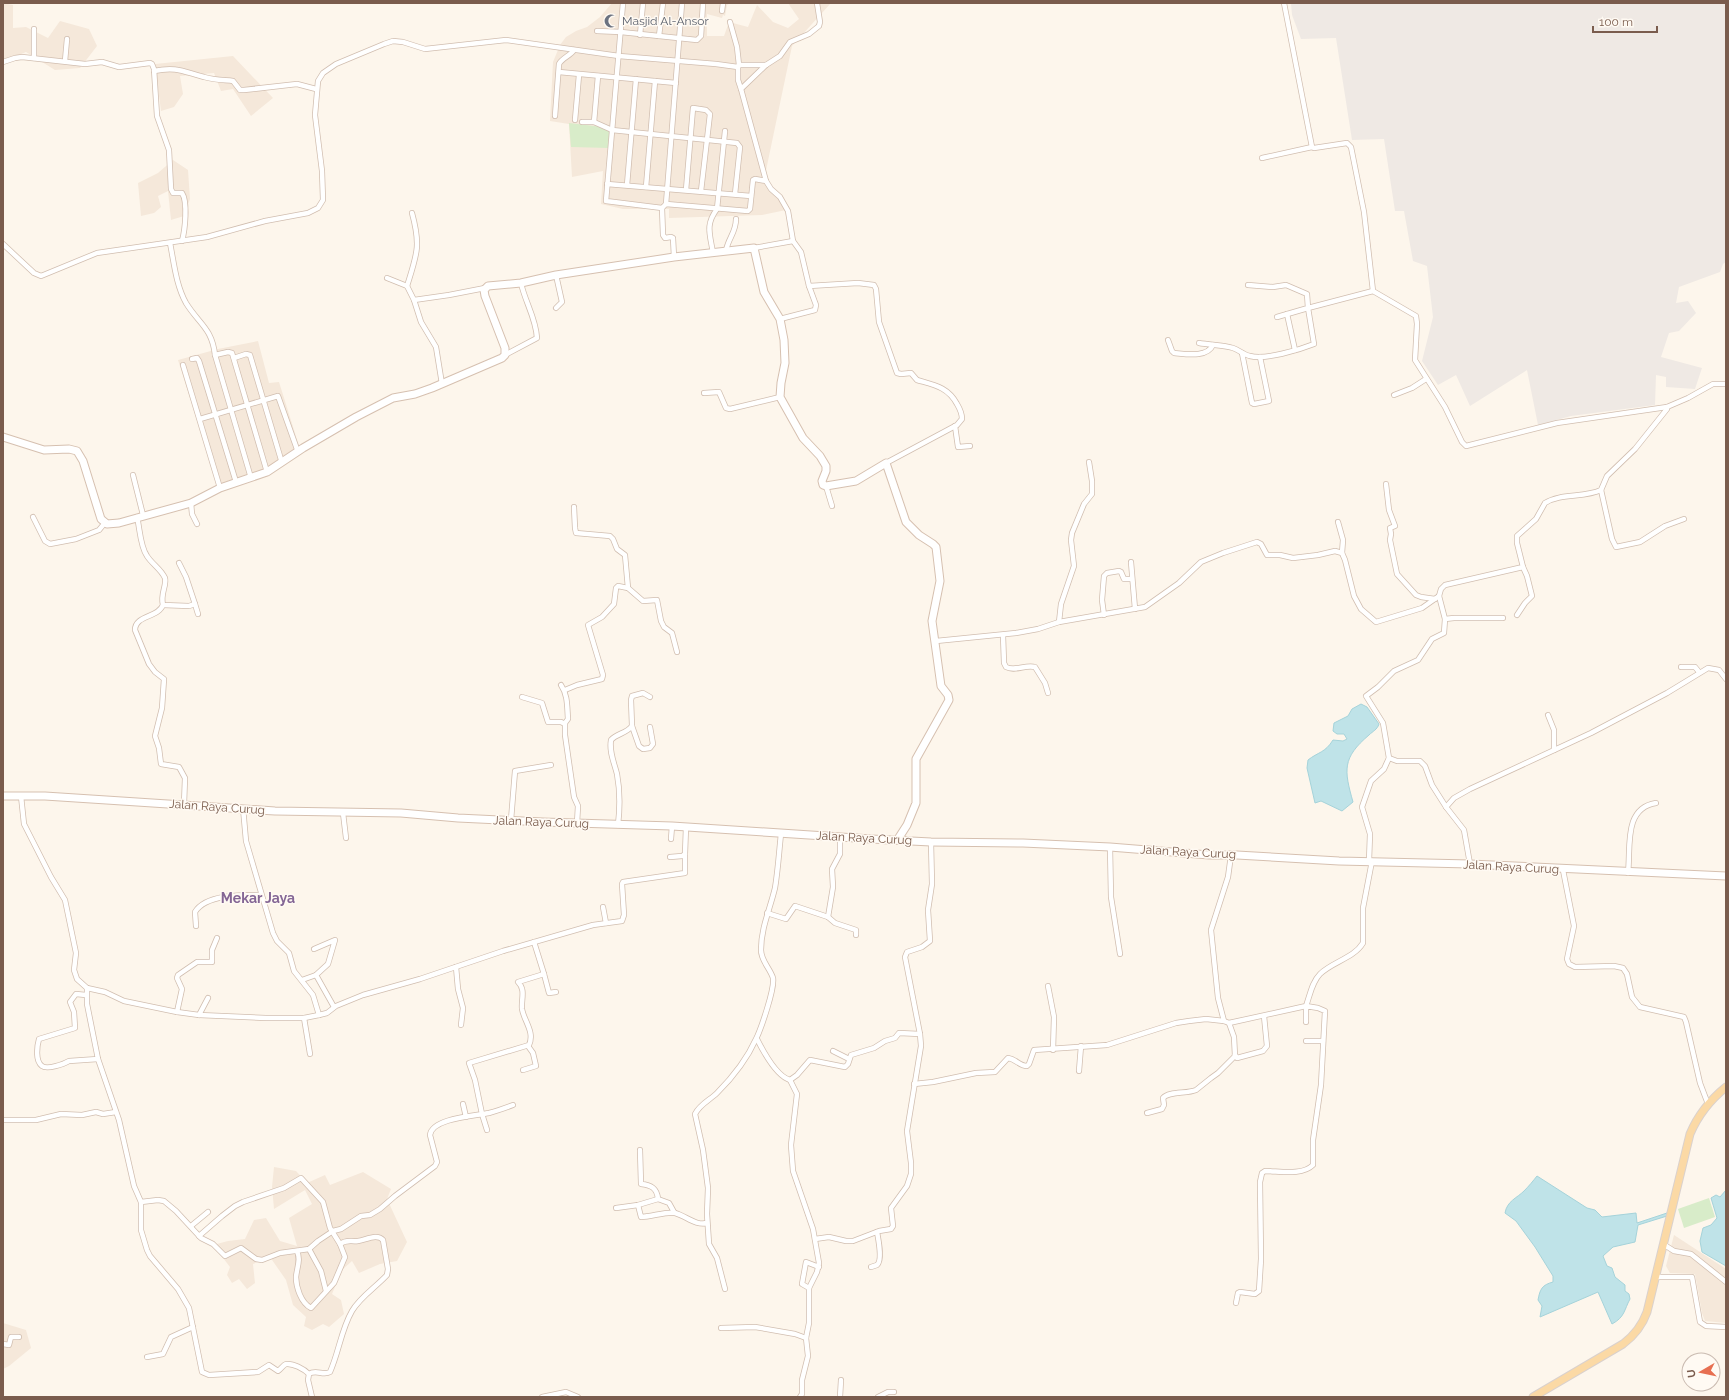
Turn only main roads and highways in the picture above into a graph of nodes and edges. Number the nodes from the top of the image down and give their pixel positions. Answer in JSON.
{"nodes":[{"id":1,"x":1726,"y":1087,"type":"edge"},
{"id":2,"x":1533,"y":1397,"type":"edge"}],
"edges":[{"from":1,"to":2,"type":"main road"}]}
